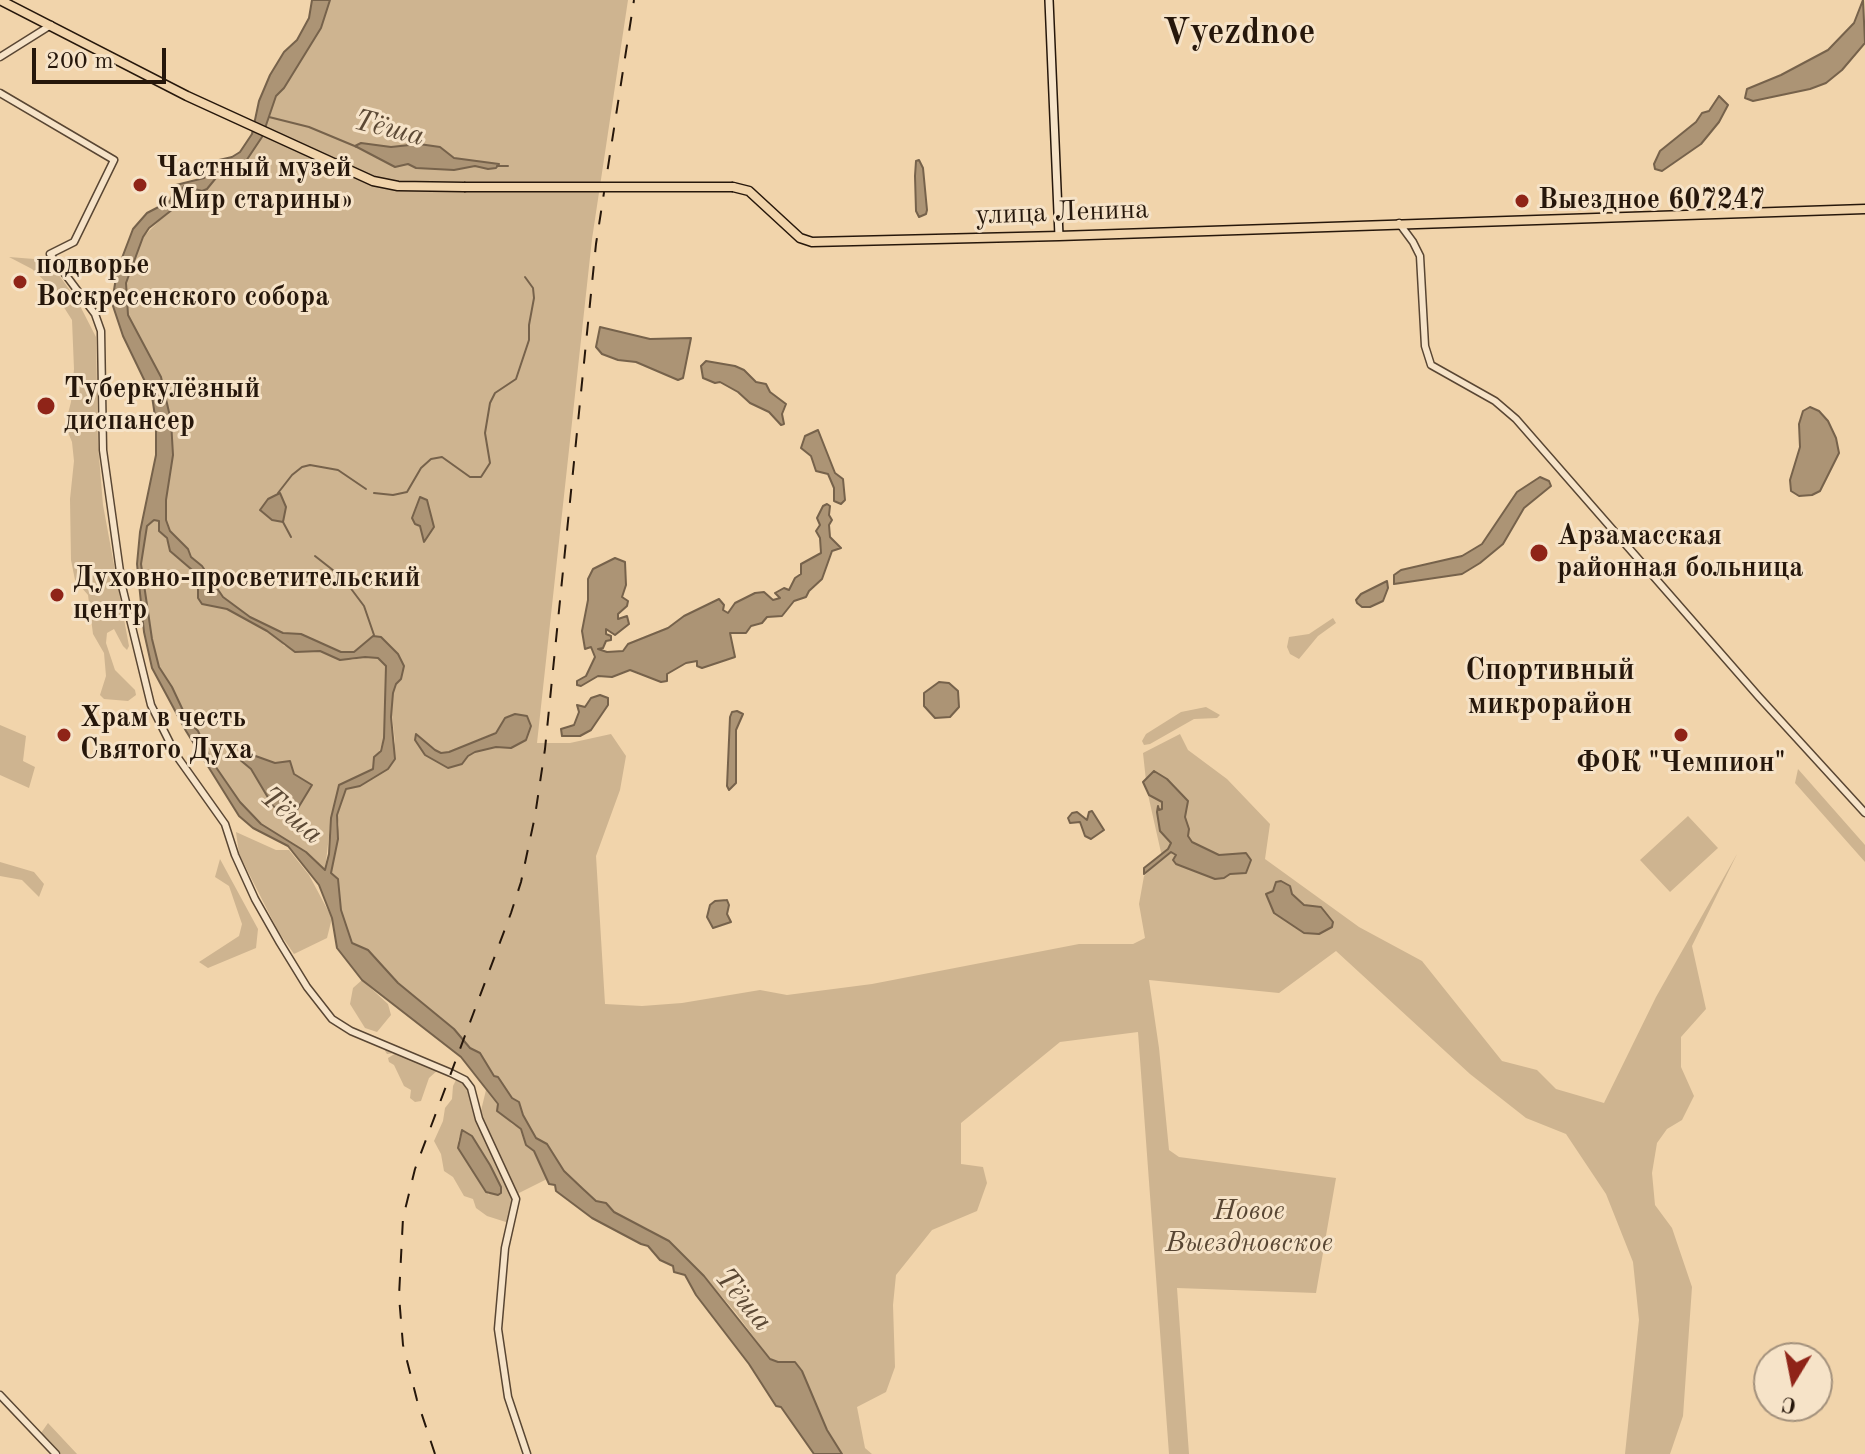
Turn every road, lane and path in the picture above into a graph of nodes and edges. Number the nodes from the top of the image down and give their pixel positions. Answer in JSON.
{"nodes":[{"id":1,"x":0,"y":0,"type":"edge"},
{"id":2,"x":1049,"y":0,"type":"edge"},
{"id":3,"x":51,"y":25,"type":"junction"},
{"id":4,"x":0,"y":57,"type":"edge"},
{"id":5,"x":0,"y":93,"type":"edge"},
{"id":6,"x":1865,"y":209,"type":"edge"},
{"id":7,"x":1399,"y":223,"type":"junction"},
{"id":8,"x":1059,"y":236,"type":"junction"},
{"id":9,"x":1865,"y":813,"type":"edge"},
{"id":10,"x":0,"y":1395,"type":"edge"},
{"id":11,"x":56,"y":1454,"type":"edge"},
{"id":12,"x":527,"y":1454,"type":"edge"}],
"edges":[{"from":1,"to":3,"type":"main road"},
{"from":2,"to":8,"type":"main road"},
{"from":3,"to":4,"type":"street"},
{"from":3,"to":8,"type":"main road","name":"улица Ленина","bridge":true},
{"from":5,"to":12,"type":"street"},
{"from":6,"to":7,"type":"main road","name":"улица Ленина"},
{"from":7,"to":8,"type":"main road","name":"улица Ленина"},
{"from":7,"to":9,"type":"street"},
{"from":10,"to":11,"type":"street"}]}
